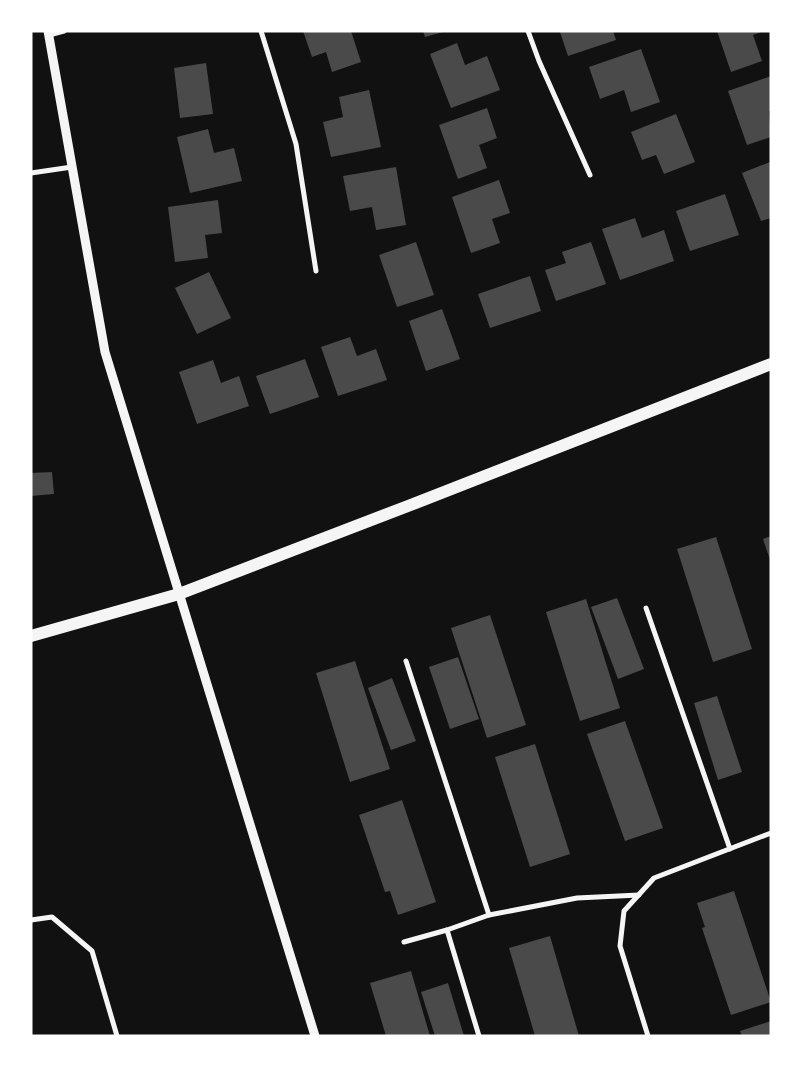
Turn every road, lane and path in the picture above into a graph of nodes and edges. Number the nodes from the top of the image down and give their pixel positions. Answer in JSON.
{"nodes":[{"id":1,"x":64,"y":31,"type":"edge"},
{"id":2,"x":261,"y":31,"type":"edge"},
{"id":3,"x":528,"y":31,"type":"edge"},
{"id":4,"x":48,"y":33,"type":"edge"},
{"id":5,"x":72,"y":167,"type":"junction"},
{"id":6,"x":31,"y":173,"type":"edge"},
{"id":7,"x":590,"y":175,"type":"dead end"},
{"id":8,"x":316,"y":271,"type":"dead end"},
{"id":9,"x":771,"y":364,"type":"edge"},
{"id":10,"x":179,"y":594,"type":"junction"},
{"id":11,"x":646,"y":608,"type":"dead end"},
{"id":12,"x":31,"y":636,"type":"edge"},
{"id":13,"x":406,"y":662,"type":"dead end"},
{"id":14,"x":771,"y":833,"type":"edge"},
{"id":15,"x":730,"y":849,"type":"junction"},
{"id":16,"x":639,"y":895,"type":"junction"},
{"id":17,"x":489,"y":915,"type":"junction"},
{"id":18,"x":31,"y":920,"type":"edge"},
{"id":19,"x":448,"y":930,"type":"junction"},
{"id":20,"x":404,"y":942,"type":"dead end"},
{"id":21,"x":117,"y":1036,"type":"edge"},
{"id":22,"x":315,"y":1036,"type":"edge"},
{"id":23,"x":479,"y":1036,"type":"edge"},
{"id":24,"x":648,"y":1036,"type":"edge"}],
"edges":[{"from":1,"to":4,"type":"street"},
{"from":2,"to":8,"type":"street"},
{"from":3,"to":7,"type":"street"},
{"from":4,"to":5,"type":"street"},
{"from":5,"to":6,"type":"street"},
{"from":5,"to":10,"type":"street"},
{"from":9,"to":10,"type":"main road"},
{"from":10,"to":12,"type":"main road"},
{"from":10,"to":22,"type":"street"},
{"from":11,"to":15,"type":"street"},
{"from":13,"to":17,"type":"street"},
{"from":14,"to":15,"type":"street"},
{"from":15,"to":16,"type":"street"},
{"from":16,"to":17,"type":"street"},
{"from":16,"to":24,"type":"street"},
{"from":17,"to":19,"type":"street"},
{"from":18,"to":21,"type":"street"},
{"from":19,"to":20,"type":"street"},
{"from":19,"to":23,"type":"street"}]}
